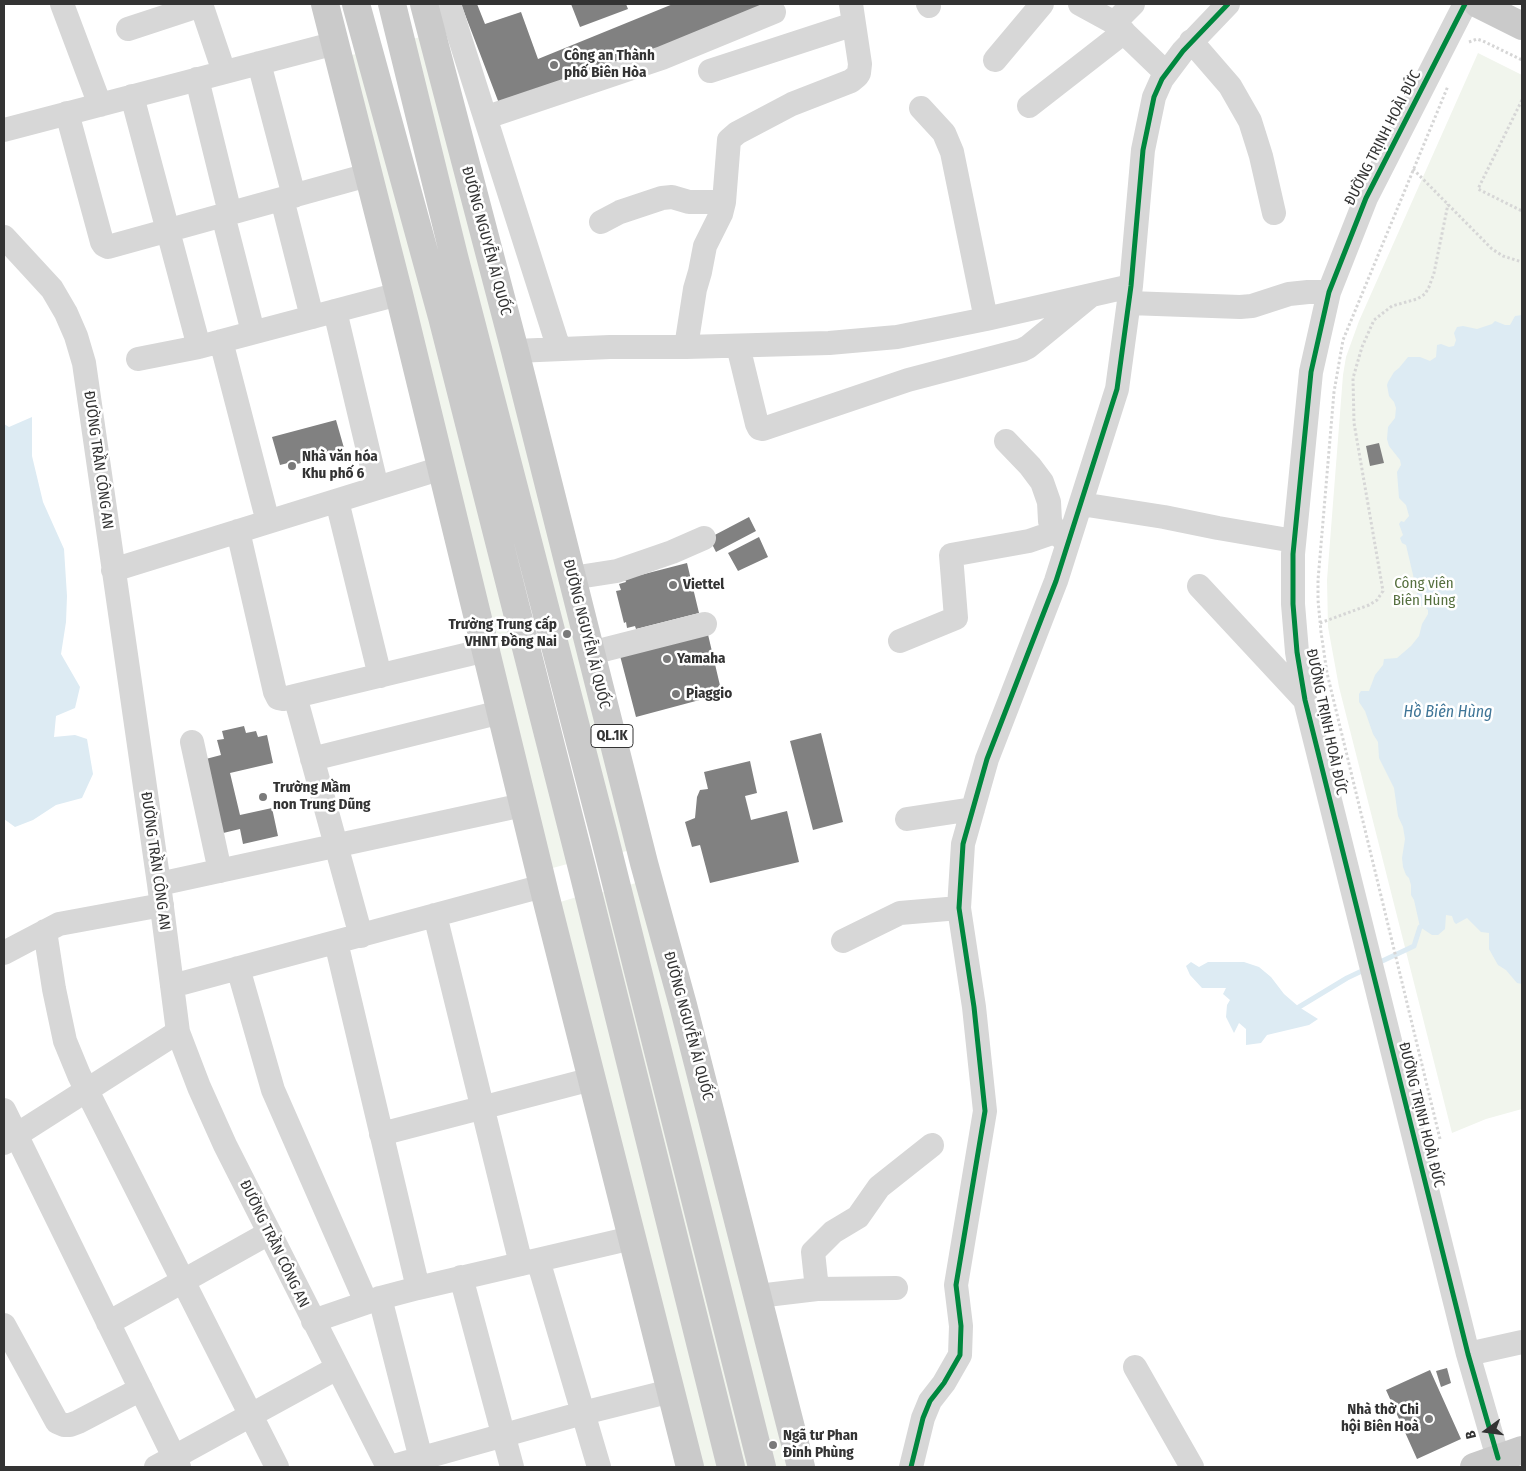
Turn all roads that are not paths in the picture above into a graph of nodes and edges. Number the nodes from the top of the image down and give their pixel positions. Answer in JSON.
{"nodes":[{"id":1,"x":62,"y":4,"type":"edge"},
{"id":2,"x":201,"y":4,"type":"edge"},
{"id":3,"x":325,"y":4,"type":"edge"},
{"id":4,"x":356,"y":4,"type":"edge"},
{"id":5,"x":1042,"y":4,"type":"edge"},
{"id":6,"x":1080,"y":4,"type":"edge"},
{"id":7,"x":1133,"y":4,"type":"edge"},
{"id":8,"x":1228,"y":4,"type":"edge"},
{"id":9,"x":1465,"y":4,"type":"edge"},
{"id":10,"x":1478,"y":4,"type":"edge"},
{"id":11,"x":438,"y":8,"type":"edge"},
{"id":12,"x":774,"y":12,"type":"dead end"},
{"id":13,"x":395,"y":14,"type":"edge"},
{"id":14,"x":852,"y":14,"type":"edge"},
{"id":15,"x":1522,"y":26,"type":"edge"},
{"id":16,"x":1119,"y":28,"type":"junction"},
{"id":17,"x":128,"y":29,"type":"dead end"},
{"id":18,"x":364,"y":34,"type":"junction"},
{"id":19,"x":1192,"y":41,"type":"junction"},
{"id":20,"x":336,"y":43,"type":"junction"},
{"id":21,"x":995,"y":60,"type":"dead end"},
{"id":22,"x":259,"y":63,"type":"junction"},
{"id":23,"x":224,"y":72,"type":"junction"},
{"id":24,"x":710,"y":72,"type":"dead end"},
{"id":25,"x":1166,"y":73,"type":"junction"},
{"id":26,"x":197,"y":79,"type":"junction"},
{"id":27,"x":132,"y":96,"type":"junction"},
{"id":28,"x":100,"y":105,"type":"junction"},
{"id":29,"x":1029,"y":106,"type":"dead end"},
{"id":30,"x":921,"y":108,"type":"dead end"},
{"id":31,"x":67,"y":113,"type":"junction"},
{"id":32,"x":487,"y":117,"type":"junction"},
{"id":33,"x":4,"y":130,"type":"edge"},
{"id":34,"x":368,"y":175,"type":"junction"},
{"id":35,"x":288,"y":197,"type":"junction"},
{"id":36,"x":724,"y":202,"type":"junction"},
{"id":37,"x":1274,"y":213,"type":"dead end"},
{"id":38,"x":227,"y":214,"type":"junction"},
{"id":39,"x":601,"y":222,"type":"dead end"},
{"id":40,"x":169,"y":230,"type":"junction"},
{"id":41,"x":4,"y":237,"type":"edge"},
{"id":42,"x":1329,"y":292,"type":"junction"},
{"id":43,"x":399,"y":294,"type":"junction"},
{"id":44,"x":1094,"y":294,"type":"junction"},
{"id":45,"x":1130,"y":294,"type":"junction"},
{"id":46,"x":335,"y":311,"type":"junction"},
{"id":47,"x":312,"y":317,"type":"junction"},
{"id":48,"x":986,"y":319,"type":"junction"},
{"id":49,"x":253,"y":332,"type":"junction"},
{"id":50,"x":210,"y":344,"type":"junction"},
{"id":51,"x":738,"y":346,"type":"junction"},
{"id":52,"x":686,"y":347,"type":"junction"},
{"id":53,"x":559,"y":349,"type":"junction"},
{"id":54,"x":515,"y":351,"type":"junction"},
{"id":55,"x":138,"y":359,"type":"dead end"},
{"id":56,"x":1006,"y":441,"type":"dead end"},
{"id":57,"x":442,"y":468,"type":"junction"},
{"id":58,"x":377,"y":488,"type":"junction"},
{"id":59,"x":337,"y":500,"type":"junction"},
{"id":60,"x":1081,"y":504,"type":"junction"},
{"id":61,"x":268,"y":522,"type":"junction"},
{"id":62,"x":238,"y":531,"type":"junction"},
{"id":63,"x":1061,"y":537,"type":"junction"},
{"id":64,"x":704,"y":538,"type":"dead end"},
{"id":65,"x":1294,"y":541,"type":"junction"},
{"id":66,"x":113,"y":570,"type":"junction"},
{"id":67,"x":572,"y":578,"type":"junction"},
{"id":68,"x":1198,"y":586,"type":"dead end"},
{"id":69,"x":705,"y":624,"type":"dead end"},
{"id":70,"x":900,"y":641,"type":"dead end"},
{"id":71,"x":486,"y":650,"type":"junction"},
{"id":72,"x":591,"y":654,"type":"junction"},
{"id":73,"x":380,"y":676,"type":"junction"},
{"id":74,"x":294,"y":696,"type":"junction"},
{"id":75,"x":1305,"y":700,"type":"junction"},
{"id":76,"x":501,"y":712,"type":"junction"},
{"id":77,"x":192,"y":742,"type":"dead end"},
{"id":78,"x":312,"y":759,"type":"junction"},
{"id":79,"x":523,"y":805,"type":"junction"},
{"id":80,"x":973,"y":809,"type":"junction"},
{"id":81,"x":908,"y":819,"type":"dead end"},
{"id":82,"x":336,"y":846,"type":"junction"},
{"id":83,"x":644,"y":863,"type":"junction"},
{"id":84,"x":220,"y":870,"type":"junction"},
{"id":85,"x":612,"y":870,"type":"junction"},
{"id":86,"x":585,"y":877,"type":"junction"},
{"id":87,"x":543,"y":886,"type":"junction"},
{"id":88,"x":160,"y":894,"type":"junction"},
{"id":89,"x":959,"y":908,"type":"junction"},
{"id":90,"x":435,"y":915,"type":"junction"},
{"id":91,"x":45,"y":931,"type":"junction"},
{"id":92,"x":360,"y":936,"type":"junction"},
{"id":93,"x":843,"y":941,"type":"dead end"},
{"id":94,"x":336,"y":942,"type":"junction"},
{"id":95,"x":4,"y":953,"type":"edge"},
{"id":96,"x":238,"y":968,"type":"junction"},
{"id":97,"x":172,"y":986,"type":"junction"},
{"id":98,"x":178,"y":1032,"type":"junction"},
{"id":99,"x":592,"y":1079,"type":"junction"},
{"id":100,"x":87,"y":1091,"type":"junction"},
{"id":101,"x":482,"y":1107,"type":"junction"},
{"id":102,"x":4,"y":1110,"type":"edge"},
{"id":103,"x":382,"y":1134,"type":"junction"},
{"id":104,"x":10,"y":1140,"type":"edge"},
{"id":105,"x":932,"y":1145,"type":"dead end"},
{"id":106,"x":269,"y":1233,"type":"junction"},
{"id":107,"x":632,"y":1238,"type":"junction"},
{"id":108,"x":530,"y":1262,"type":"junction"},
{"id":109,"x":461,"y":1277,"type":"junction"},
{"id":110,"x":183,"y":1281,"type":"junction"},
{"id":111,"x":418,"y":1288,"type":"junction"},
{"id":112,"x":896,"y":1288,"type":"dead end"},
{"id":113,"x":817,"y":1289,"type":"junction"},
{"id":114,"x":758,"y":1296,"type":"junction"},
{"id":115,"x":373,"y":1300,"type":"junction"},
{"id":116,"x":312,"y":1321,"type":"junction"},
{"id":117,"x":108,"y":1323,"type":"junction"},
{"id":118,"x":4,"y":1325,"type":"edge"},
{"id":119,"x":1522,"y":1342,"type":"edge"},
{"id":120,"x":1468,"y":1354,"type":"junction"},
{"id":121,"x":1135,"y":1367,"type":"dead end"},
{"id":122,"x":337,"y":1368,"type":"junction"},
{"id":123,"x":141,"y":1389,"type":"junction"},
{"id":124,"x":671,"y":1391,"type":"junction"},
{"id":125,"x":583,"y":1413,"type":"junction"},
{"id":126,"x":251,"y":1416,"type":"junction"},
{"id":127,"x":504,"y":1436,"type":"junction"},
{"id":128,"x":1498,"y":1458,"type":"edge"},
{"id":129,"x":421,"y":1459,"type":"junction"},
{"id":130,"x":170,"y":1464,"type":"edge"},
{"id":131,"x":277,"y":1467,"type":"edge"},
{"id":132,"x":389,"y":1467,"type":"edge"},
{"id":133,"x":512,"y":1467,"type":"edge"},
{"id":134,"x":599,"y":1467,"type":"edge"},
{"id":135,"x":690,"y":1467,"type":"edge"},
{"id":136,"x":731,"y":1467,"type":"edge"},
{"id":137,"x":762,"y":1467,"type":"edge"},
{"id":138,"x":801,"y":1467,"type":"edge"},
{"id":139,"x":911,"y":1467,"type":"edge"},
{"id":140,"x":1192,"y":1467,"type":"edge"}],
"edges":[{"from":1,"to":28,"type":"street"},
{"from":2,"to":17,"type":"street"},
{"from":2,"to":23,"type":"street"},
{"from":3,"to":20,"type":"main road"},
{"from":4,"to":18,"type":"main road"},
{"from":5,"to":21,"type":"street"},
{"from":6,"to":16,"type":"street"},
{"from":7,"to":16,"type":"street"},
{"from":8,"to":19,"type":"street"},
{"from":9,"to":42,"type":"street","name":"ĐƯỜNG TRỊNH HOÀI ĐỨC"},
{"from":10,"to":15,"type":"main road"},
{"from":11,"to":13,"type":"main road"},
{"from":11,"to":32,"type":"street"},
{"from":11,"to":54,"type":"main road","name":"ĐƯỜNG NGUYỄN ÁI QUỐC","number":"QL.1K"},
{"from":12,"to":32,"type":"street"},
{"from":13,"to":18,"type":"main road"},
{"from":13,"to":85,"type":"main road","number":"QL.1K"},
{"from":14,"to":24,"type":"street"},
{"from":14,"to":36,"type":"street"},
{"from":16,"to":25,"type":"street"},
{"from":16,"to":29,"type":"street"},
{"from":18,"to":20,"type":"main road"},
{"from":18,"to":86,"type":"main road"},
{"from":19,"to":25,"type":"street"},
{"from":19,"to":37,"type":"street"},
{"from":20,"to":22,"type":"street"},
{"from":20,"to":34,"type":"main road"},
{"from":22,"to":23,"type":"street"},
{"from":22,"to":35,"type":"street"},
{"from":23,"to":26,"type":"street"},
{"from":25,"to":45,"type":"street"},
{"from":26,"to":27,"type":"street"},
{"from":26,"to":38,"type":"street"},
{"from":27,"to":28,"type":"street"},
{"from":27,"to":40,"type":"street"},
{"from":28,"to":31,"type":"street"},
{"from":30,"to":48,"type":"street"},
{"from":31,"to":33,"type":"street"},
{"from":31,"to":40,"type":"street"},
{"from":32,"to":53,"type":"street"},
{"from":34,"to":35,"type":"street"},
{"from":34,"to":43,"type":"main road"},
{"from":35,"to":38,"type":"street"},
{"from":35,"to":47,"type":"street"},
{"from":36,"to":39,"type":"street"},
{"from":36,"to":52,"type":"street"},
{"from":38,"to":40,"type":"street"},
{"from":38,"to":49,"type":"street"},
{"from":40,"to":50,"type":"street"},
{"from":41,"to":66,"type":"street","name":"ĐƯỜNG TRẦN CÔNG AN"},
{"from":42,"to":45,"type":"street"},
{"from":42,"to":65,"type":"street","name":"ĐƯỜNG TRỊNH HOÀI ĐỨC"},
{"from":43,"to":46,"type":"street"},
{"from":43,"to":57,"type":"main road"},
{"from":44,"to":45,"type":"street"},
{"from":44,"to":48,"type":"street"},
{"from":44,"to":51,"type":"street"},
{"from":45,"to":60,"type":"street"},
{"from":46,"to":47,"type":"street"},
{"from":46,"to":58,"type":"street"},
{"from":47,"to":49,"type":"street"},
{"from":48,"to":51,"type":"street"},
{"from":49,"to":50,"type":"street"},
{"from":50,"to":55,"type":"street"},
{"from":50,"to":61,"type":"street"},
{"from":51,"to":52,"type":"street"},
{"from":52,"to":53,"type":"street"},
{"from":53,"to":54,"type":"street"},
{"from":54,"to":67,"type":"main road","name":"ĐƯỜNG NGUYỄN ÁI QUỐC","number":"QL.1K"},
{"from":56,"to":63,"type":"street"},
{"from":57,"to":58,"type":"street"},
{"from":57,"to":71,"type":"main road"},
{"from":58,"to":59,"type":"street"},
{"from":59,"to":61,"type":"street"},
{"from":59,"to":73,"type":"street"},
{"from":60,"to":63,"type":"street"},
{"from":60,"to":65,"type":"street"},
{"from":61,"to":62,"type":"street"},
{"from":62,"to":66,"type":"street"},
{"from":62,"to":74,"type":"street"},
{"from":63,"to":70,"type":"street"},
{"from":63,"to":80,"type":"street"},
{"from":64,"to":67,"type":"street"},
{"from":65,"to":75,"type":"street","name":"ĐƯỜNG TRỊNH HOÀI ĐỨC"},
{"from":66,"to":88,"type":"street","name":"ĐƯỜNG TRẦN CÔNG AN"},
{"from":67,"to":72,"type":"main road","name":"ĐƯỜNG NGUYỄN ÁI QUỐC","number":"QL.1K"},
{"from":68,"to":75,"type":"street"},
{"from":69,"to":72,"type":"street"},
{"from":71,"to":73,"type":"street"},
{"from":71,"to":76,"type":"main road"},
{"from":72,"to":83,"type":"main road","name":"ĐƯỜNG NGUYỄN ÁI QUỐC","number":"QL.1K"},
{"from":73,"to":74,"type":"street"},
{"from":74,"to":78,"type":"street"},
{"from":75,"to":120,"type":"street","name":"ĐƯỜNG TRỊNH HOÀI ĐỨC"},
{"from":76,"to":78,"type":"street"},
{"from":76,"to":79,"type":"main road"},
{"from":77,"to":84,"type":"street"},
{"from":78,"to":82,"type":"street"},
{"from":79,"to":82,"type":"street"},
{"from":79,"to":87,"type":"main road"},
{"from":80,"to":81,"type":"street"},
{"from":80,"to":89,"type":"street"},
{"from":82,"to":84,"type":"street"},
{"from":82,"to":92,"type":"street"},
{"from":83,"to":85,"type":"main road"},
{"from":83,"to":114,"type":"main road","name":"ĐƯỜNG NGUYỄN ÁI QUỐC","number":"QL.1K"},
{"from":84,"to":88,"type":"street"},
{"from":85,"to":86,"type":"main road"},
{"from":85,"to":137,"type":"main road","number":"QL.1K"},
{"from":86,"to":87,"type":"main road"},
{"from":86,"to":136,"type":"main road"},
{"from":87,"to":90,"type":"street"},
{"from":87,"to":99,"type":"main road"},
{"from":88,"to":91,"type":"street"},
{"from":88,"to":97,"type":"street","name":"ĐƯỜNG TRẦN CÔNG AN"},
{"from":89,"to":93,"type":"street"},
{"from":89,"to":139,"type":"street"},
{"from":90,"to":92,"type":"street"},
{"from":90,"to":101,"type":"street"},
{"from":91,"to":95,"type":"street"},
{"from":91,"to":100,"type":"street"},
{"from":92,"to":94,"type":"street"},
{"from":94,"to":96,"type":"street"},
{"from":94,"to":103,"type":"street"},
{"from":96,"to":97,"type":"street"},
{"from":96,"to":115,"type":"street"},
{"from":97,"to":98,"type":"street","name":"ĐƯỜNG TRẦN CÔNG AN"},
{"from":98,"to":100,"type":"street"},
{"from":98,"to":106,"type":"street","name":"ĐƯỜNG TRẦN CÔNG AN"},
{"from":99,"to":101,"type":"street"},
{"from":99,"to":107,"type":"main road"},
{"from":100,"to":104,"type":"street"},
{"from":100,"to":110,"type":"street"},
{"from":101,"to":103,"type":"street"},
{"from":101,"to":108,"type":"street"},
{"from":102,"to":104,"type":"street"},
{"from":103,"to":111,"type":"street"},
{"from":104,"to":117,"type":"street"},
{"from":105,"to":113,"type":"street"},
{"from":106,"to":110,"type":"street"},
{"from":106,"to":116,"type":"street","name":"ĐƯỜNG TRẦN CÔNG AN"},
{"from":107,"to":108,"type":"street"},
{"from":107,"to":124,"type":"main road"},
{"from":108,"to":109,"type":"street"},
{"from":108,"to":125,"type":"street"},
{"from":109,"to":111,"type":"street"},
{"from":109,"to":127,"type":"street"},
{"from":110,"to":117,"type":"street"},
{"from":110,"to":126,"type":"street"},
{"from":111,"to":115,"type":"street"},
{"from":112,"to":113,"type":"street"},
{"from":113,"to":114,"type":"street"},
{"from":114,"to":138,"type":"main road","name":"ĐƯỜNG NGUYỄN ÁI QUỐC","number":"QL.1K"},
{"from":115,"to":116,"type":"street"},
{"from":115,"to":129,"type":"street"},
{"from":116,"to":122,"type":"street","name":"ĐƯỜNG TRẦN CÔNG AN"},
{"from":117,"to":123,"type":"street"},
{"from":118,"to":123,"type":"street"},
{"from":119,"to":120,"type":"street"},
{"from":120,"to":128,"type":"street","name":"ĐƯỜNG TRỊNH HOÀI ĐỨC"},
{"from":121,"to":140,"type":"street"},
{"from":122,"to":126,"type":"street"},
{"from":122,"to":132,"type":"street","name":"ĐƯỜNG TRẦN CÔNG AN"},
{"from":123,"to":130,"type":"street"},
{"from":124,"to":125,"type":"street"},
{"from":124,"to":135,"type":"main road"},
{"from":125,"to":127,"type":"street"},
{"from":125,"to":134,"type":"street"},
{"from":126,"to":130,"type":"street"},
{"from":126,"to":131,"type":"street"},
{"from":127,"to":129,"type":"street"},
{"from":127,"to":133,"type":"street"},
{"from":129,"to":132,"type":"street"}]}
